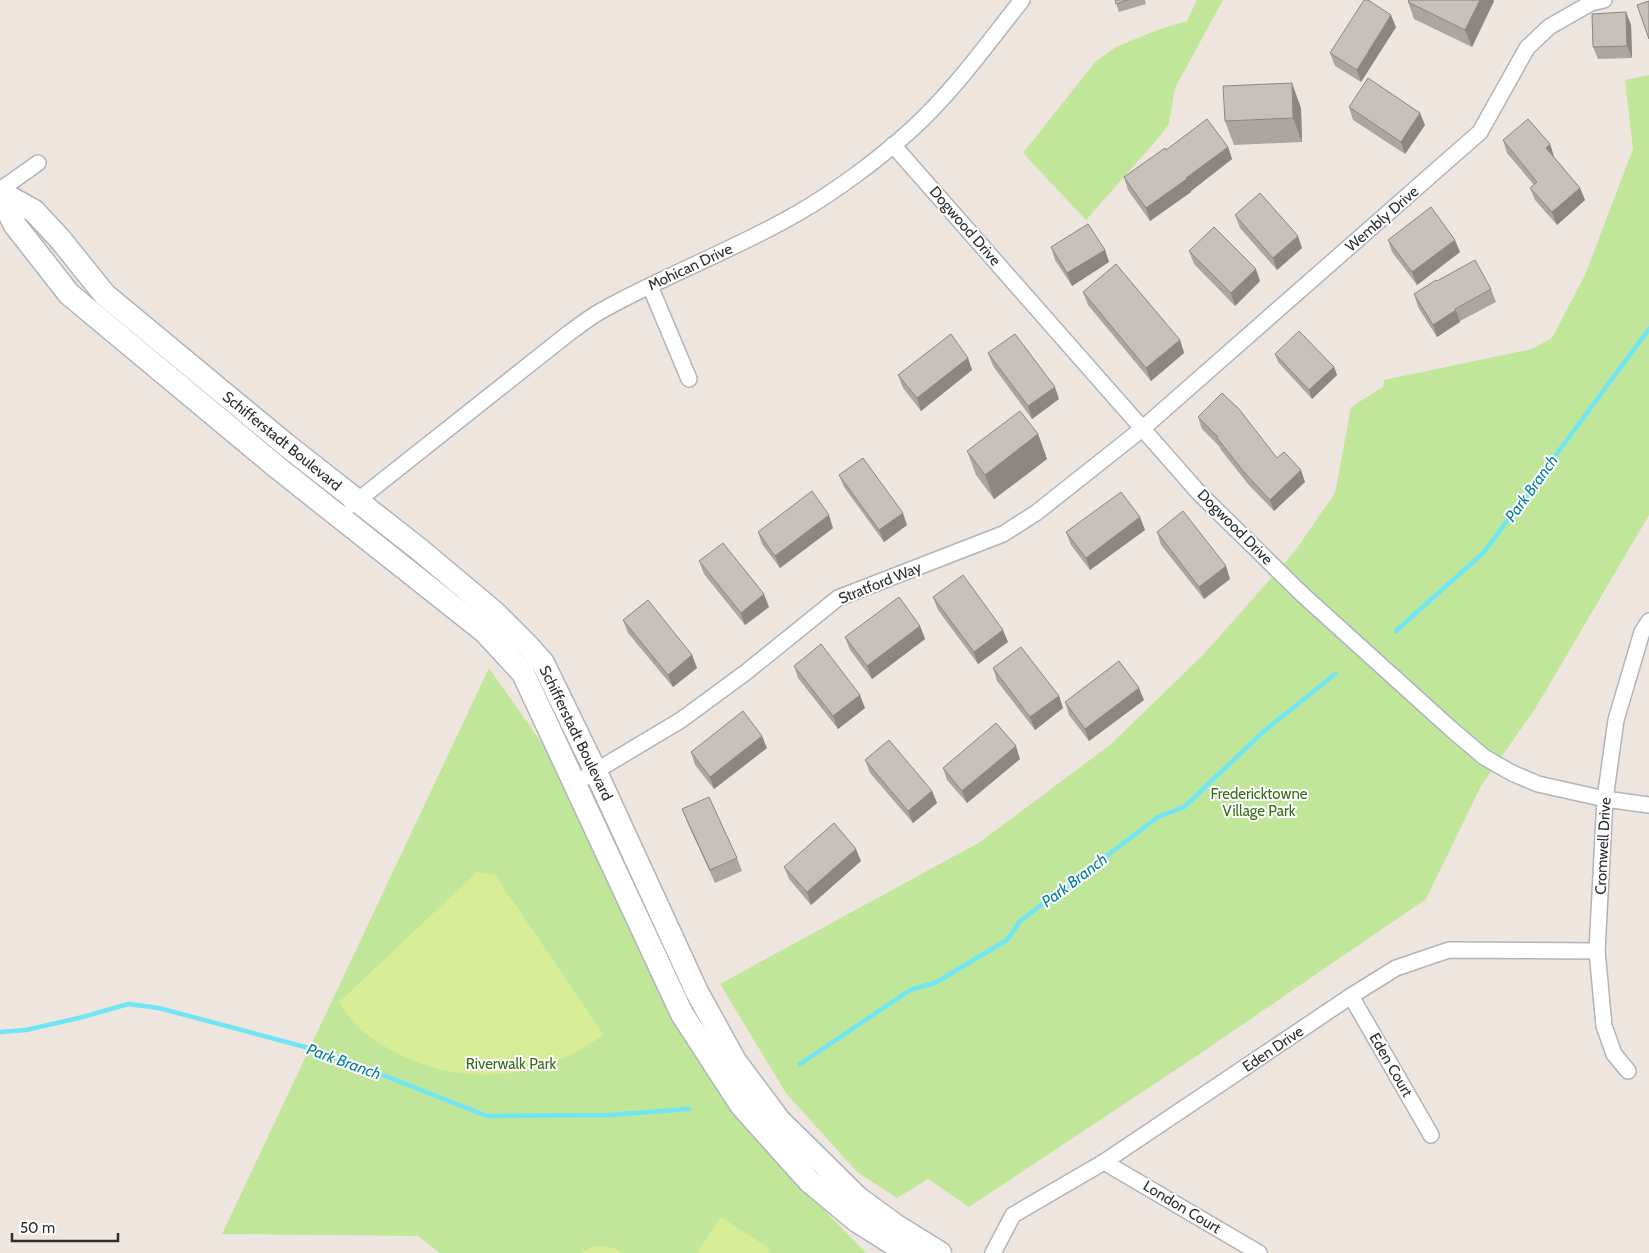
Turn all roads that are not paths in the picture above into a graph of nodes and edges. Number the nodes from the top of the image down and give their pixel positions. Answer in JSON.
{"nodes":[{"id":1,"x":1022,"y":0,"type":"edge"},
{"id":2,"x":1604,"y":0,"type":"edge"},
{"id":3,"x":893,"y":145,"type":"junction"},
{"id":4,"x":38,"y":163,"type":"dead end"},
{"id":5,"x":0,"y":192,"type":"edge"},
{"id":6,"x":650,"y":286,"type":"junction"},
{"id":7,"x":688,"y":379,"type":"dead end"},
{"id":8,"x":1142,"y":429,"type":"junction"},
{"id":9,"x":357,"y":501,"type":"junction"},
{"id":10,"x":339,"y":516,"type":"junction"},
{"id":11,"x":1649,"y":621,"type":"edge"},
{"id":12,"x":595,"y":770,"type":"junction"},
{"id":13,"x":574,"y":784,"type":"junction"},
{"id":14,"x":1605,"y":800,"type":"junction"},
{"id":15,"x":1649,"y":805,"type":"edge"},
{"id":16,"x":1597,"y":951,"type":"junction"},
{"id":17,"x":1351,"y":996,"type":"junction"},
{"id":18,"x":1628,"y":1071,"type":"dead end"},
{"id":19,"x":1431,"y":1135,"type":"dead end"},
{"id":20,"x":1104,"y":1162,"type":"junction"},
{"id":21,"x":908,"y":1253,"type":"edge"},
{"id":22,"x":940,"y":1253,"type":"edge"},
{"id":23,"x":994,"y":1253,"type":"edge"},
{"id":24,"x":1259,"y":1253,"type":"edge"}],
"edges":[{"from":1,"to":3,"type":"street","name":"Mohican Drive"},
{"from":2,"to":8,"type":"street","name":"Wembly Drive"},
{"from":3,"to":6,"type":"street","name":"Mohican Drive"},
{"from":3,"to":8,"type":"street","name":"Dogwood Drive"},
{"from":4,"to":5,"type":"street"},
{"from":5,"to":9,"type":"main road","name":"Schifferstadt Boulevard"},
{"from":5,"to":10,"type":"main road","name":"Schifferstadt Boulevard"},
{"from":6,"to":7,"type":"street"},
{"from":6,"to":9,"type":"street","name":"Mohican Drive"},
{"from":8,"to":12,"type":"street","name":"Stratford Way"},
{"from":8,"to":14,"type":"street","name":"Dogwood Drive"},
{"from":9,"to":10,"type":"street","name":"Mohican Drive"},
{"from":9,"to":12,"type":"main road","name":"Schifferstadt Boulevard"},
{"from":10,"to":13,"type":"main road","name":"Schifferstadt Boulevard"},
{"from":11,"to":14,"type":"street","name":"Cromwell Drive"},
{"from":12,"to":13,"type":"street","name":"Stratford Way"},
{"from":12,"to":22,"type":"main road","name":"Schifferstadt Boulevard"},
{"from":13,"to":21,"type":"main road","name":"Schifferstadt Boulevard"},
{"from":14,"to":15,"type":"street","name":"Dogwood Drive"},
{"from":14,"to":16,"type":"street","name":"Cromwell Drive"},
{"from":16,"to":17,"type":"street","name":"Eden Drive"},
{"from":16,"to":18,"type":"street","name":"Cromwell Drive"},
{"from":17,"to":19,"type":"street","name":"Eden Court"},
{"from":17,"to":20,"type":"street","name":"Eden Drive"},
{"from":20,"to":23,"type":"street","name":"Eden Drive"},
{"from":20,"to":24,"type":"street","name":"London Court"}]}
